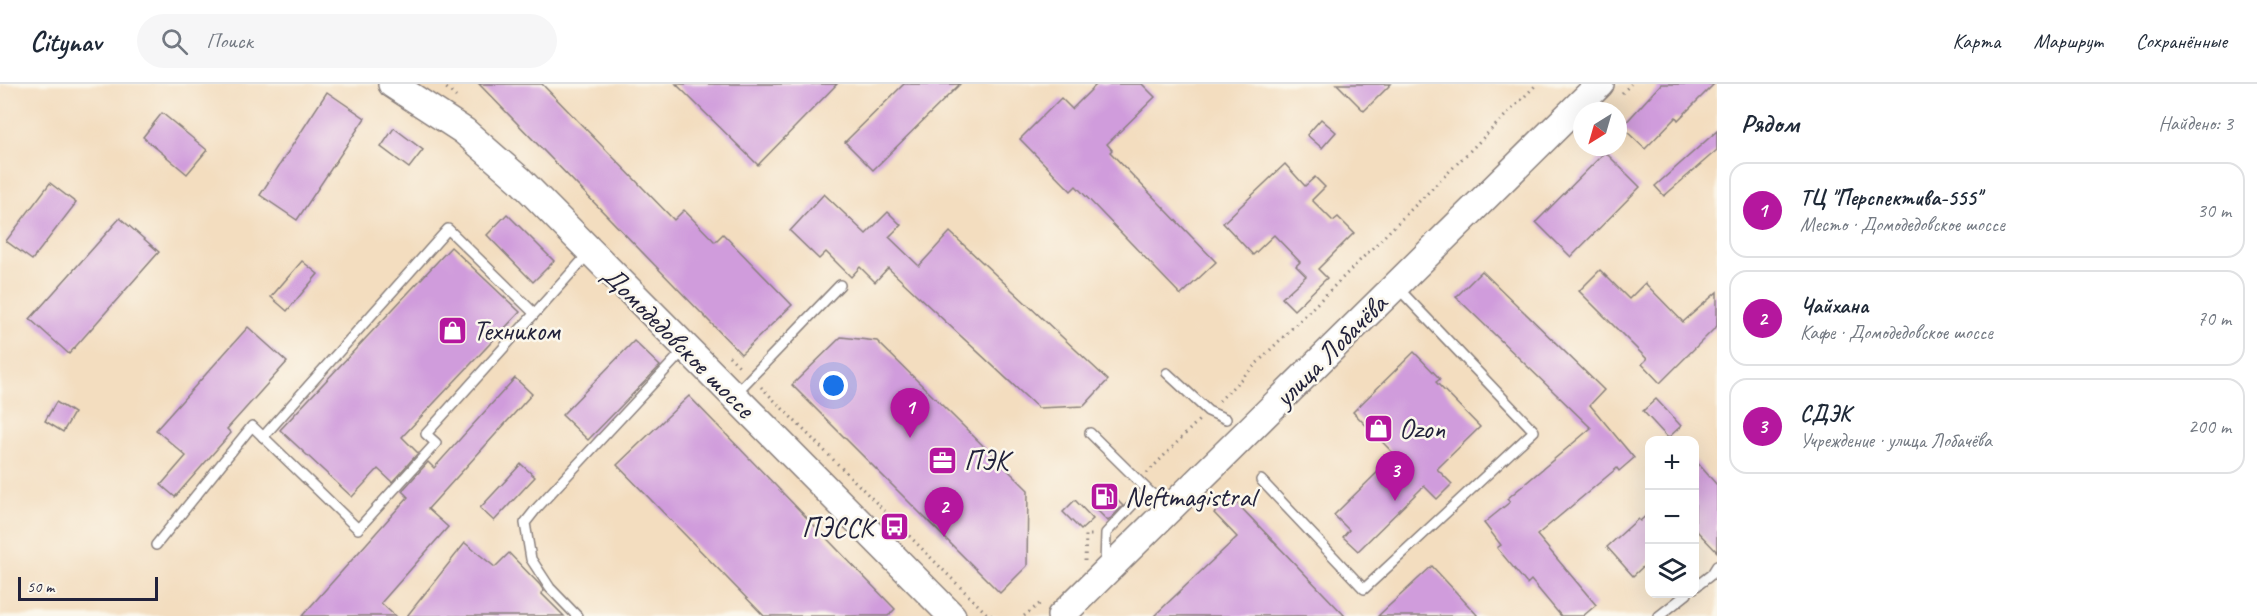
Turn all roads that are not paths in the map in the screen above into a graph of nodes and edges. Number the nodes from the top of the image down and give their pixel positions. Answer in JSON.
{"nodes":[{"id":1,"x":392,"y":84,"type":"edge"},
{"id":2,"x":1600,"y":84,"type":"edge"},
{"id":3,"x":590,"y":251,"type":"junction"},
{"id":4,"x":840,"y":285,"type":"dead end"},
{"id":5,"x":1396,"y":285,"type":"junction"},
{"id":6,"x":534,"y":313,"type":"junction"},
{"id":7,"x":686,"y":348,"type":"junction"},
{"id":8,"x":1167,"y":374,"type":"dead end"},
{"id":9,"x":733,"y":395,"type":"junction"},
{"id":10,"x":1226,"y":419,"type":"dead end"},
{"id":11,"x":1090,"y":433,"type":"dead end"},
{"id":12,"x":263,"y":437,"type":"junction"},
{"id":13,"x":1261,"y":480,"type":"dead end"},
{"id":14,"x":1160,"y":502,"type":"junction"},
{"id":15,"x":156,"y":545,"type":"dead end"},
{"id":16,"x":1717,"y":566,"type":"edge"},
{"id":17,"x":1104,"y":573,"type":"junction"},
{"id":18,"x":1699,"y":585,"type":"edge"},
{"id":19,"x":1682,"y":598,"type":"edge"},
{"id":20,"x":1054,"y":607,"type":"edge"},
{"id":21,"x":577,"y":616,"type":"edge"},
{"id":22,"x":952,"y":616,"type":"edge"},
{"id":23,"x":1659,"y":616,"type":"edge"}],
"edges":[{"from":1,"to":3,"type":"main road","name":"Домодедовское шоссе"},
{"from":2,"to":5,"type":"main road","name":"улица Лобачёва"},
{"from":3,"to":6,"type":"lane"},
{"from":3,"to":7,"type":"main road","name":"Домодедовское шоссе"},
{"from":4,"to":9,"type":"lane"},
{"from":5,"to":13,"type":"lane"},
{"from":5,"to":14,"type":"main road","name":"улица Лобачёва"},
{"from":6,"to":12,"type":"lane"},
{"from":6,"to":12,"type":"lane"},
{"from":7,"to":9,"type":"main road","name":"Домодедовское шоссе"},
{"from":7,"to":21,"type":"lane"},
{"from":8,"to":10,"type":"lane"},
{"from":9,"to":22,"type":"main road","name":"Домодедовское шоссе"},
{"from":11,"to":14,"type":"lane"},
{"from":12,"to":15,"type":"lane"},
{"from":14,"to":17,"type":"main road","name":"улица Лобачёва"},
{"from":14,"to":17,"type":"lane"},
{"from":16,"to":18,"type":"lane"},
{"from":17,"to":20,"type":"main road","name":"улица Лобачёва"},
{"from":19,"to":23,"type":"lane"}]}
